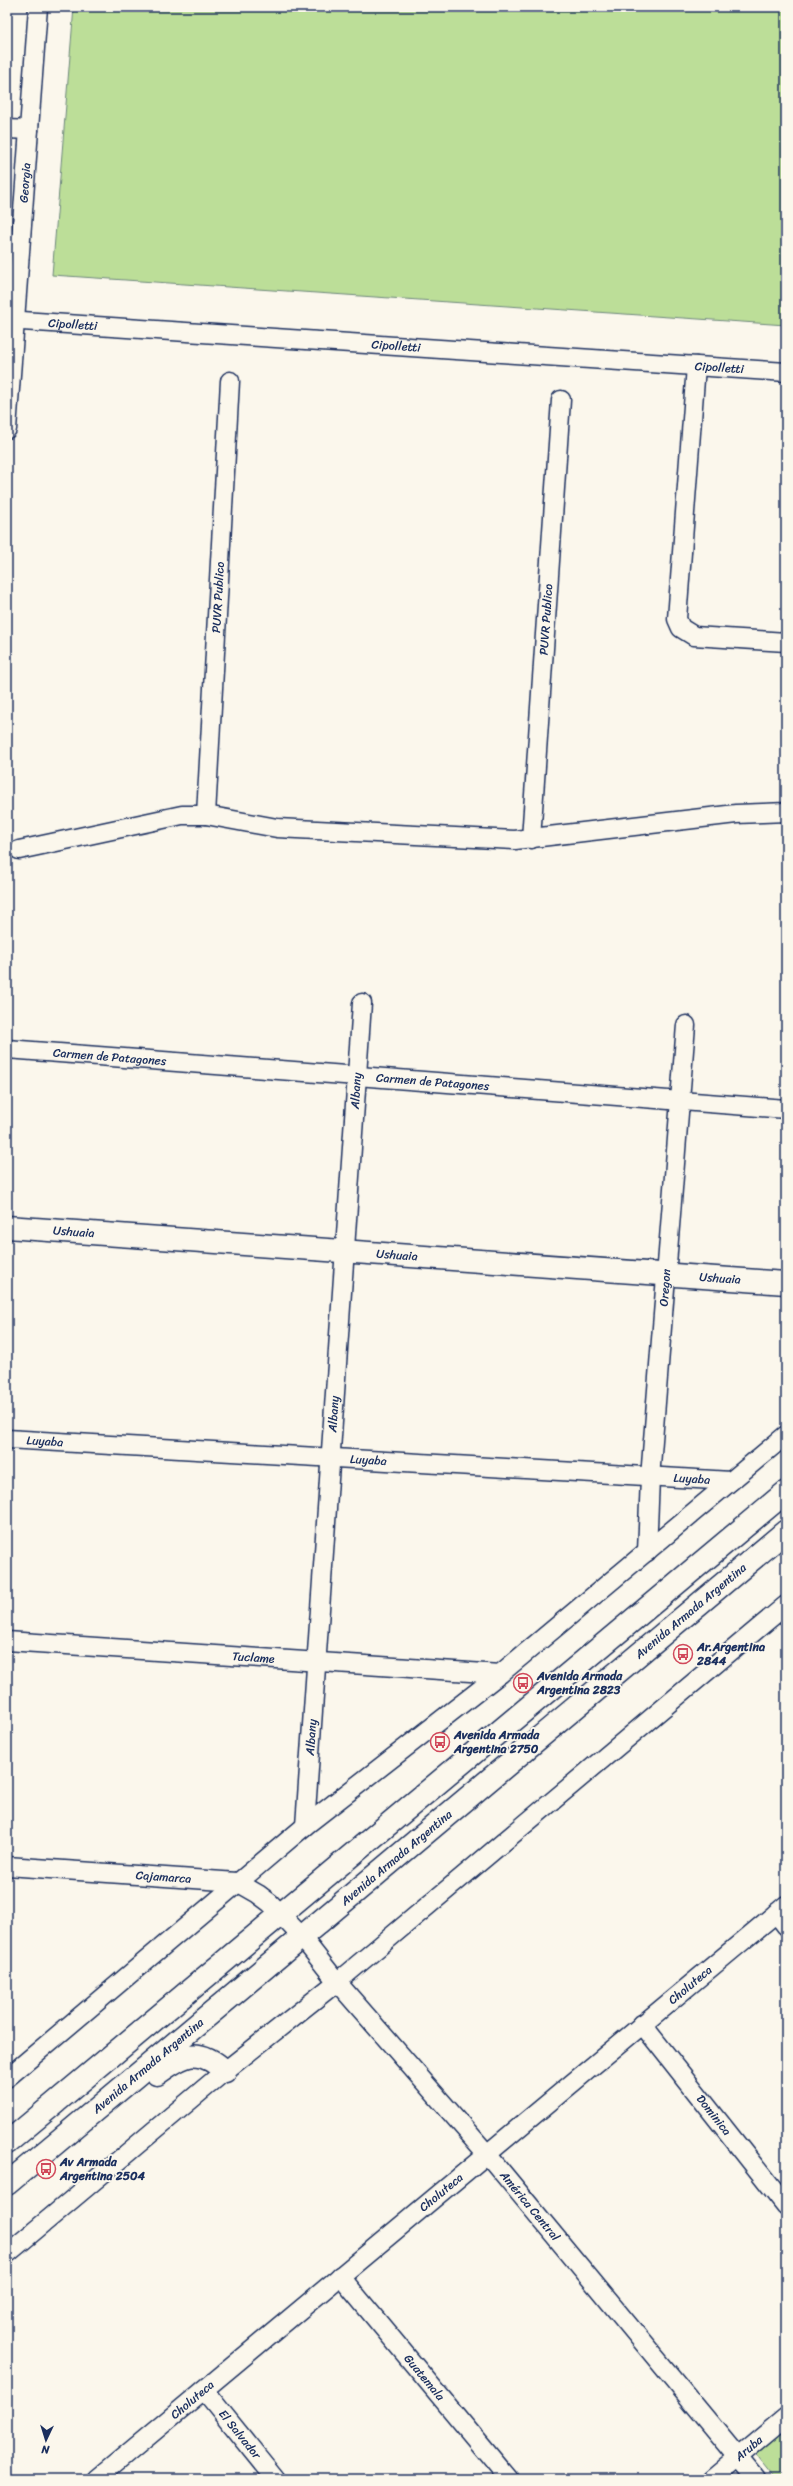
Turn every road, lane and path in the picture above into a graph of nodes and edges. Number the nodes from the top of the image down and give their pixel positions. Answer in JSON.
{"nodes":[{"id":1,"x":38,"y":7,"type":"edge"},
{"id":2,"x":7,"y":129,"type":"edge"},
{"id":3,"x":29,"y":130,"type":"junction"},
{"id":4,"x":11,"y":320,"type":"edge"},
{"id":5,"x":696,"y":366,"type":"junction"},
{"id":6,"x":786,"y":372,"type":"edge"},
{"id":7,"x":230,"y":380,"type":"dead end"},
{"id":8,"x":561,"y":400,"type":"dead end"},
{"id":9,"x":7,"y":430,"type":"edge"},
{"id":10,"x":786,"y":642,"type":"edge"},
{"id":11,"x":786,"y":812,"type":"edge"},
{"id":12,"x":206,"y":815,"type":"junction"},
{"id":13,"x":531,"y":839,"type":"junction"},
{"id":14,"x":19,"y":850,"type":"dead end"},
{"id":15,"x":362,"y":1003,"type":"dead end"},
{"id":16,"x":686,"y":1024,"type":"dead end"},
{"id":17,"x":7,"y":1049,"type":"edge"},
{"id":18,"x":358,"y":1076,"type":"junction"},
{"id":19,"x":680,"y":1101,"type":"junction"},
{"id":20,"x":786,"y":1109,"type":"edge"},
{"id":21,"x":7,"y":1227,"type":"edge"},
{"id":22,"x":345,"y":1251,"type":"junction"},
{"id":23,"x":666,"y":1273,"type":"junction"},
{"id":24,"x":786,"y":1283,"type":"edge"},
{"id":25,"x":786,"y":1435,"type":"edge"},
{"id":26,"x":7,"y":1439,"type":"edge"},
{"id":27,"x":330,"y":1459,"type":"junction"},
{"id":28,"x":650,"y":1478,"type":"junction"},
{"id":29,"x":731,"y":1481,"type":"junction"},
{"id":30,"x":786,"y":1492,"type":"edge"},
{"id":31,"x":786,"y":1531,"type":"edge"},
{"id":32,"x":647,"y":1552,"type":"junction"},
{"id":33,"x":786,"y":1606,"type":"edge"},
{"id":34,"x":7,"y":1641,"type":"edge"},
{"id":35,"x":317,"y":1661,"type":"junction"},
{"id":36,"x":500,"y":1674,"type":"junction"},
{"id":37,"x":305,"y":1826,"type":"junction"},
{"id":38,"x":7,"y":1866,"type":"edge"},
{"id":39,"x":237,"y":1882,"type":"junction"},
{"id":40,"x":281,"y":1914,"type":"junction"},
{"id":41,"x":783,"y":1915,"type":"edge"},
{"id":42,"x":300,"y":1936,"type":"junction"},
{"id":43,"x":337,"y":1982,"type":"junction"},
{"id":44,"x":642,"y":2024,"type":"junction"},
{"id":45,"x":225,"y":2072,"type":"junction"},
{"id":46,"x":7,"y":2078,"type":"edge"},
{"id":47,"x":90,"y":2116,"type":"junction"},
{"id":48,"x":7,"y":2143,"type":"edge"},
{"id":49,"x":487,"y":2154,"type":"junction"},
{"id":50,"x":7,"y":2184,"type":"edge"},
{"id":51,"x":786,"y":2206,"type":"edge"},
{"id":52,"x":7,"y":2254,"type":"edge"},
{"id":53,"x":340,"y":2276,"type":"junction"},
{"id":54,"x":204,"y":2390,"type":"junction"},
{"id":55,"x":786,"y":2417,"type":"edge"},
{"id":56,"x":738,"y":2457,"type":"junction"},
{"id":57,"x":96,"y":2479,"type":"edge"},
{"id":58,"x":276,"y":2479,"type":"edge"},
{"id":59,"x":508,"y":2479,"type":"edge"},
{"id":60,"x":712,"y":2479,"type":"edge"},
{"id":61,"x":756,"y":2479,"type":"edge"}],
"edges":[{"from":1,"to":3,"type":"street","name":"Georgia"},
{"from":2,"to":3,"type":"street"},
{"from":3,"to":4,"type":"street","name":"Georgia"},
{"from":4,"to":5,"type":"street","name":"Cipolletti"},
{"from":4,"to":9,"type":"street","name":"Georgia"},
{"from":5,"to":6,"type":"street","name":"Cipolletti"},
{"from":5,"to":10,"type":"street"},
{"from":7,"to":12,"type":"street","name":"PUVR Publico"},
{"from":8,"to":13,"type":"street","name":"PUVR Publico"},
{"from":11,"to":13,"type":"street"},
{"from":12,"to":13,"type":"street"},
{"from":12,"to":14,"type":"street"},
{"from":15,"to":18,"type":"street","name":"Albany"},
{"from":16,"to":19,"type":"street","name":"Oregon"},
{"from":17,"to":18,"type":"street","name":"Carmen de Patagones"},
{"from":18,"to":19,"type":"street","name":"Carmen de Patagones"},
{"from":18,"to":22,"type":"street","name":"Albany"},
{"from":19,"to":20,"type":"street","name":"Carmen de Patagones"},
{"from":19,"to":23,"type":"street","name":"Oregon"},
{"from":21,"to":22,"type":"main road","name":"Ushuaia"},
{"from":22,"to":23,"type":"main road","name":"Ushuaia"},
{"from":22,"to":27,"type":"street","name":"Albany"},
{"from":23,"to":24,"type":"main road","name":"Ushuaia"},
{"from":23,"to":28,"type":"street","name":"Oregon"},
{"from":25,"to":29,"type":"street"},
{"from":26,"to":27,"type":"street","name":"Luyaba"},
{"from":27,"to":28,"type":"street","name":"Luyaba"},
{"from":27,"to":35,"type":"street","name":"Albany"},
{"from":28,"to":29,"type":"street","name":"Luyaba"},
{"from":28,"to":32,"type":"street","name":"Oregon"},
{"from":29,"to":32,"type":"street"},
{"from":30,"to":40,"type":"main road"},
{"from":31,"to":42,"type":"main road","name":"Avenida Armada Argentina"},
{"from":32,"to":36,"type":"street"},
{"from":33,"to":43,"type":"street"},
{"from":34,"to":35,"type":"street","name":"Tuclame"},
{"from":35,"to":36,"type":"street","name":"Tuclame"},
{"from":35,"to":37,"type":"street","name":"Albany"},
{"from":36,"to":37,"type":"street"},
{"from":37,"to":39,"type":"street"},
{"from":38,"to":39,"type":"street","name":"Cajamarca"},
{"from":39,"to":40,"type":"street","name":"Cajamarca"},
{"from":39,"to":46,"type":"street"},
{"from":40,"to":42,"type":"street","name":"Cajamarca"},
{"from":40,"to":48,"type":"main road"},
{"from":41,"to":44,"type":"street","name":"Choluteca"},
{"from":42,"to":43,"type":"street","name":"América Central"},
{"from":42,"to":47,"type":"main road","name":"Avenida Armada Argentina"},
{"from":43,"to":45,"type":"street"},
{"from":43,"to":49,"type":"street","name":"América Central"},
{"from":44,"to":49,"type":"street","name":"Choluteca"},
{"from":44,"to":51,"type":"street","name":"Dominica"},
{"from":45,"to":47,"type":"main road"},
{"from":45,"to":52,"type":"street"},
{"from":47,"to":50,"type":"main road","name":"Avenida Armada Argentina"},
{"from":49,"to":53,"type":"street","name":"Choluteca"},
{"from":49,"to":56,"type":"street","name":"América Central"},
{"from":53,"to":54,"type":"street","name":"Choluteca"},
{"from":53,"to":59,"type":"street","name":"Guatemala"},
{"from":54,"to":57,"type":"street","name":"Choluteca"},
{"from":54,"to":58,"type":"street","name":"El Salvador"},
{"from":55,"to":56,"type":"street","name":"Aruba"},
{"from":56,"to":60,"type":"street","name":"Aruba"},
{"from":56,"to":61,"type":"street","name":"América Central"}]}
